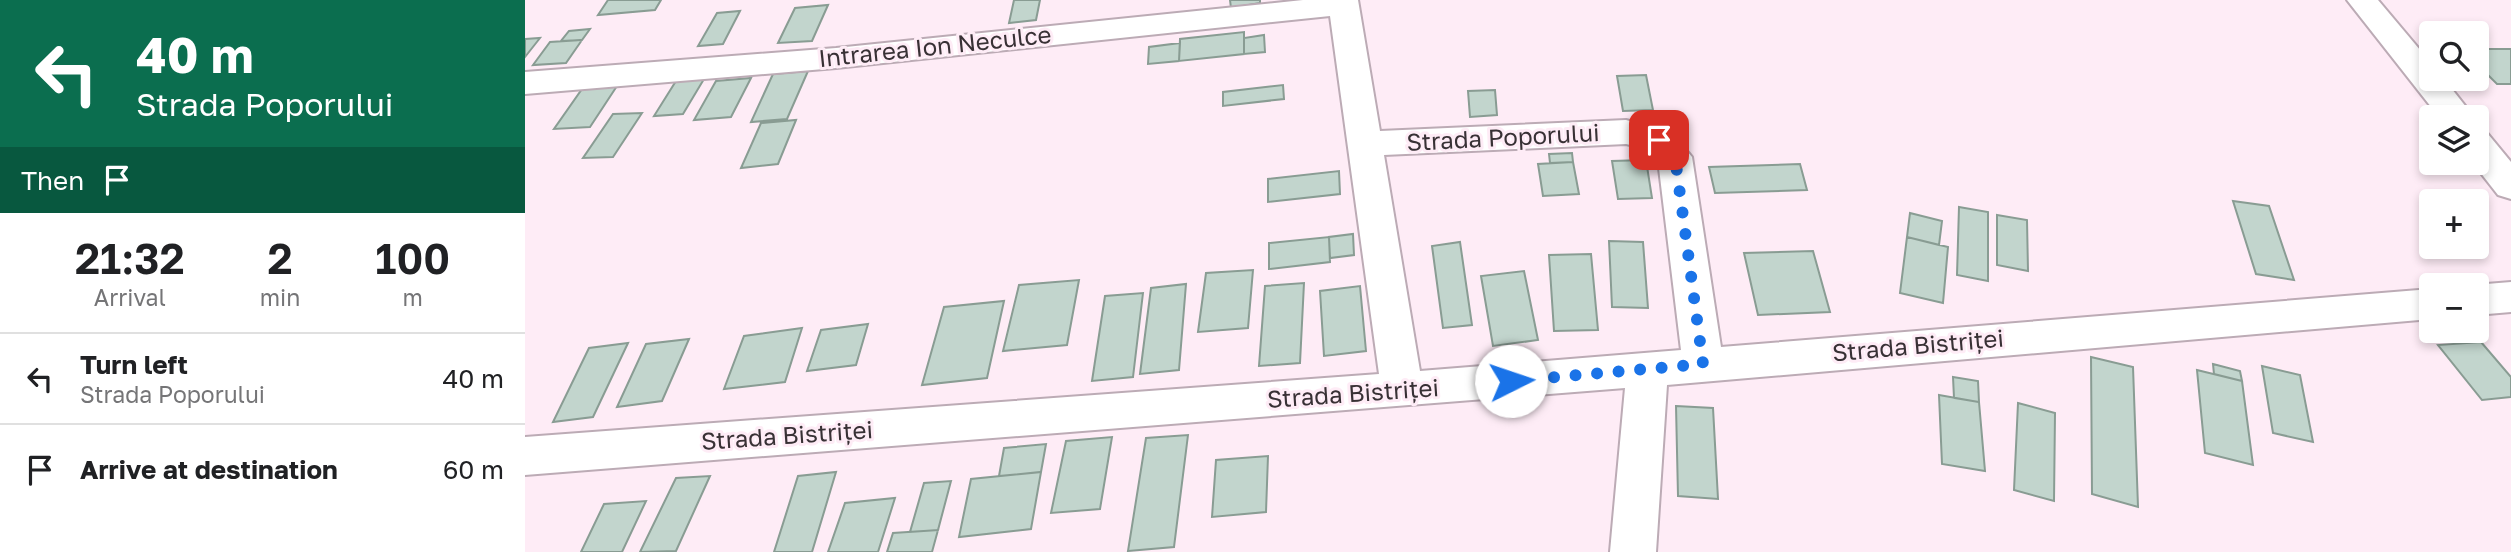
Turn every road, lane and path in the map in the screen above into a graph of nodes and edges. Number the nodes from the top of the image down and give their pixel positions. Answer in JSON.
{"nodes":[{"id":1,"x":2362,"y":0,"type":"edge"},
{"id":2,"x":1343,"y":2,"type":"edge"},
{"id":3,"x":525,"y":83,"type":"edge"},
{"id":4,"x":2447,"y":105,"type":"edge"},
{"id":5,"x":1365,"y":144,"type":"junction"},
{"id":6,"x":2489,"y":158,"type":"edge"},
{"id":7,"x":2511,"y":186,"type":"edge"},
{"id":8,"x":2511,"y":297,"type":"edge"},
{"id":9,"x":2489,"y":299,"type":"edge"},
{"id":10,"x":2419,"y":305,"type":"edge"},
{"id":11,"x":1703,"y":364,"type":"junction"},
{"id":12,"x":1647,"y":370,"type":"junction"},
{"id":13,"x":1402,"y":390,"type":"junction"},
{"id":14,"x":525,"y":456,"type":"edge"},
{"id":15,"x":1633,"y":552,"type":"edge"}],
"edges":[{"from":1,"to":4,"type":"street"},
{"from":2,"to":3,"type":"street","name":"Intrarea Ion Neculce"},
{"from":2,"to":5,"type":"street"},
{"from":5,"to":11,"type":"street","name":"Strada Poporului"},
{"from":5,"to":13,"type":"street"},
{"from":6,"to":7,"type":"street"},
{"from":8,"to":9,"type":"street"},
{"from":10,"to":11,"type":"street","name":"Strada Bistriței"},
{"from":11,"to":12,"type":"street","name":"Strada Bistriței"},
{"from":12,"to":13,"type":"street","name":"Strada Bistriței"},
{"from":12,"to":15,"type":"street"},
{"from":13,"to":14,"type":"street","name":"Strada Bistriței"}]}
